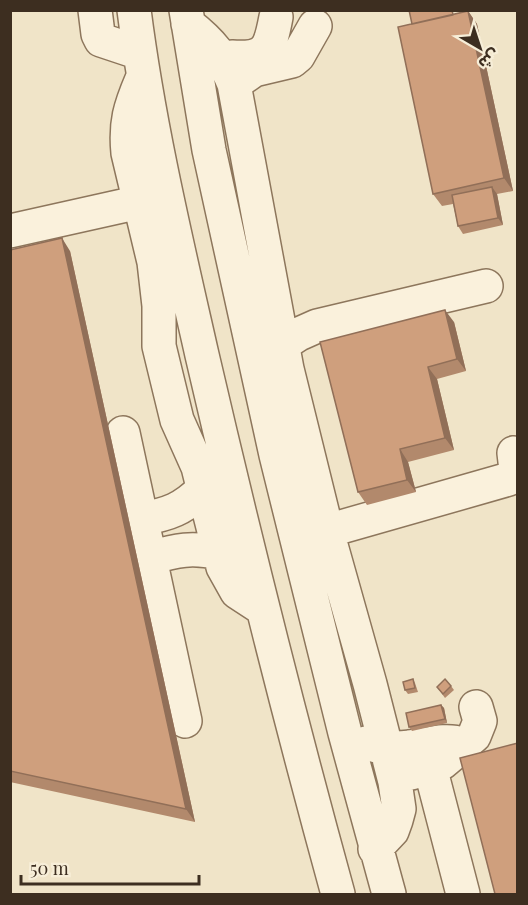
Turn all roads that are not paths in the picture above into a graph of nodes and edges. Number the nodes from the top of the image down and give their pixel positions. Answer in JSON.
{"nodes":[{"id":1,"x":95,"y":10,"type":"edge"},
{"id":2,"x":134,"y":10,"type":"edge"},
{"id":3,"x":275,"y":14,"type":"edge"},
{"id":4,"x":187,"y":17,"type":"edge"},
{"id":5,"x":318,"y":18,"type":"edge"},
{"id":6,"x":266,"y":59,"type":"junction"},
{"id":7,"x":141,"y":65,"type":"junction"},
{"id":8,"x":228,"y":70,"type":"junction"},
{"id":9,"x":140,"y":202,"type":"junction"},
{"id":10,"x":10,"y":231,"type":"edge"},
{"id":11,"x":274,"y":305,"type":"junction"},
{"id":12,"x":282,"y":345,"type":"junction"},
{"id":13,"x":123,"y":433,"type":"dead end"},
{"id":14,"x":514,"y":453,"type":"dead end"},
{"id":15,"x":202,"y":490,"type":"junction"},
{"id":16,"x":142,"y":519,"type":"junction"},
{"id":17,"x":327,"y":531,"type":"junction"},
{"id":18,"x":219,"y":554,"type":"junction"},
{"id":19,"x":150,"y":558,"type":"junction"},
{"id":20,"x":263,"y":609,"type":"junction"},
{"id":21,"x":476,"y":707,"type":"dead end"},
{"id":22,"x":290,"y":720,"type":"junction"},
{"id":23,"x":185,"y":721,"type":"dead end"},
{"id":24,"x":342,"y":721,"type":"junction"},
{"id":25,"x":462,"y":744,"type":"junction"},
{"id":26,"x":385,"y":748,"type":"junction"},
{"id":27,"x":430,"y":767,"type":"junction"},
{"id":28,"x":395,"y":783,"type":"junction"},
{"id":29,"x":375,"y":849,"type":"junction"},
{"id":30,"x":338,"y":894,"type":"edge"},
{"id":31,"x":389,"y":894,"type":"edge"},
{"id":32,"x":463,"y":894,"type":"edge"}],
"edges":[{"from":1,"to":7,"type":"street"},
{"from":2,"to":7,"type":"street"},
{"from":3,"to":5,"type":"street"},
{"from":3,"to":6,"type":"street"},
{"from":4,"to":8,"type":"street"},
{"from":4,"to":24,"type":"street"},
{"from":5,"to":6,"type":"street"},
{"from":6,"to":8,"type":"street"},
{"from":7,"to":9,"type":"street"},
{"from":7,"to":20,"type":"street"},
{"from":8,"to":11,"type":"street"},
{"from":9,"to":10,"type":"street"},
{"from":9,"to":15,"type":"street"},
{"from":11,"to":12,"type":"street"},
{"from":11,"to":12,"type":"street"},
{"from":12,"to":17,"type":"street"},
{"from":13,"to":16,"type":"street"},
{"from":14,"to":17,"type":"street"},
{"from":15,"to":16,"type":"street"},
{"from":15,"to":18,"type":"street"},
{"from":16,"to":19,"type":"street"},
{"from":17,"to":26,"type":"street"},
{"from":18,"to":19,"type":"street"},
{"from":18,"to":20,"type":"street"},
{"from":19,"to":23,"type":"street"},
{"from":20,"to":22,"type":"street"},
{"from":21,"to":25,"type":"street"},
{"from":22,"to":24,"type":"street"},
{"from":22,"to":30,"type":"street"},
{"from":24,"to":26,"type":"street"},
{"from":24,"to":29,"type":"street"},
{"from":25,"to":26,"type":"street"},
{"from":25,"to":27,"type":"street"},
{"from":26,"to":28,"type":"street"},
{"from":27,"to":28,"type":"street"},
{"from":27,"to":32,"type":"street"},
{"from":28,"to":29,"type":"street"},
{"from":29,"to":31,"type":"street"}]}
